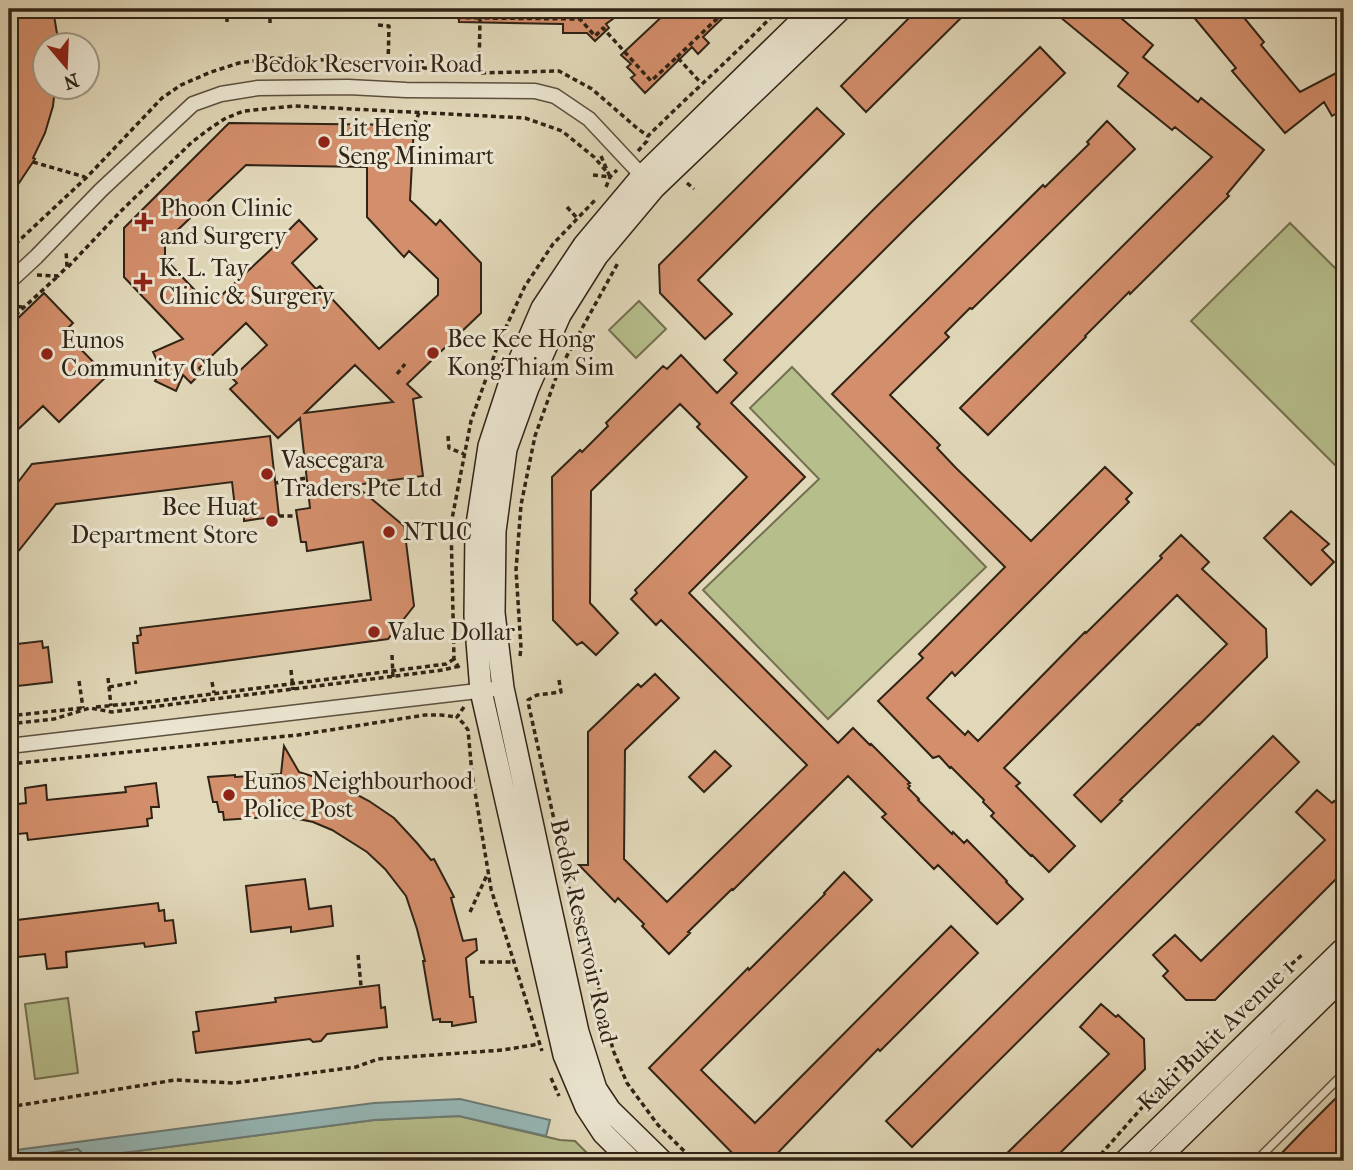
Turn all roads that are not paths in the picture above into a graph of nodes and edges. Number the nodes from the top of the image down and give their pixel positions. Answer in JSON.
{"nodes":[{"id":1,"x":813,"y":9,"type":"edge"},
{"id":2,"x":841,"y":9,"type":"edge"},
{"id":3,"x":779,"y":56,"type":"junction"},
{"id":4,"x":648,"y":182,"type":"junction"},
{"id":5,"x":9,"y":282,"type":"edge"},
{"id":6,"x":503,"y":688,"type":"junction"},
{"id":7,"x":481,"y":691,"type":"junction"},
{"id":8,"x":9,"y":746,"type":"edge"},
{"id":9,"x":1344,"y":948,"type":"edge"},
{"id":10,"x":1343,"y":981,"type":"edge"},
{"id":11,"x":1344,"y":1073,"type":"edge"},
{"id":12,"x":631,"y":1161,"type":"edge"},
{"id":13,"x":662,"y":1161,"type":"edge"},
{"id":14,"x":1125,"y":1161,"type":"edge"},
{"id":15,"x":1156,"y":1161,"type":"edge"},
{"id":16,"x":1256,"y":1161,"type":"edge"}],
"edges":[{"from":1,"to":3,"type":"main road","name":"Bedok Reservoir Road"},
{"from":2,"to":3,"type":"main road","name":"Bedok Reservoir Road"},
{"from":3,"to":4,"type":"main road","name":"Bedok Reservoir Road"},
{"from":4,"to":5,"type":"street","name":"Bedok Reservoir Road"},
{"from":4,"to":6,"type":"main road","name":"Bedok Reservoir Road"},
{"from":4,"to":7,"type":"main road","name":"Bedok Reservoir Road"},
{"from":6,"to":7,"type":"street"},
{"from":6,"to":13,"type":"main road","name":"Bedok Reservoir Road"},
{"from":7,"to":8,"type":"street"},
{"from":7,"to":12,"type":"main road","name":"Bedok Reservoir Road"},
{"from":9,"to":14,"type":"main road","name":"Kaki Bukit Avenue 1"},
{"from":10,"to":15,"type":"main road","name":"Kaki Bukit Avenue 1"},
{"from":11,"to":16,"type":"lane"}]}
